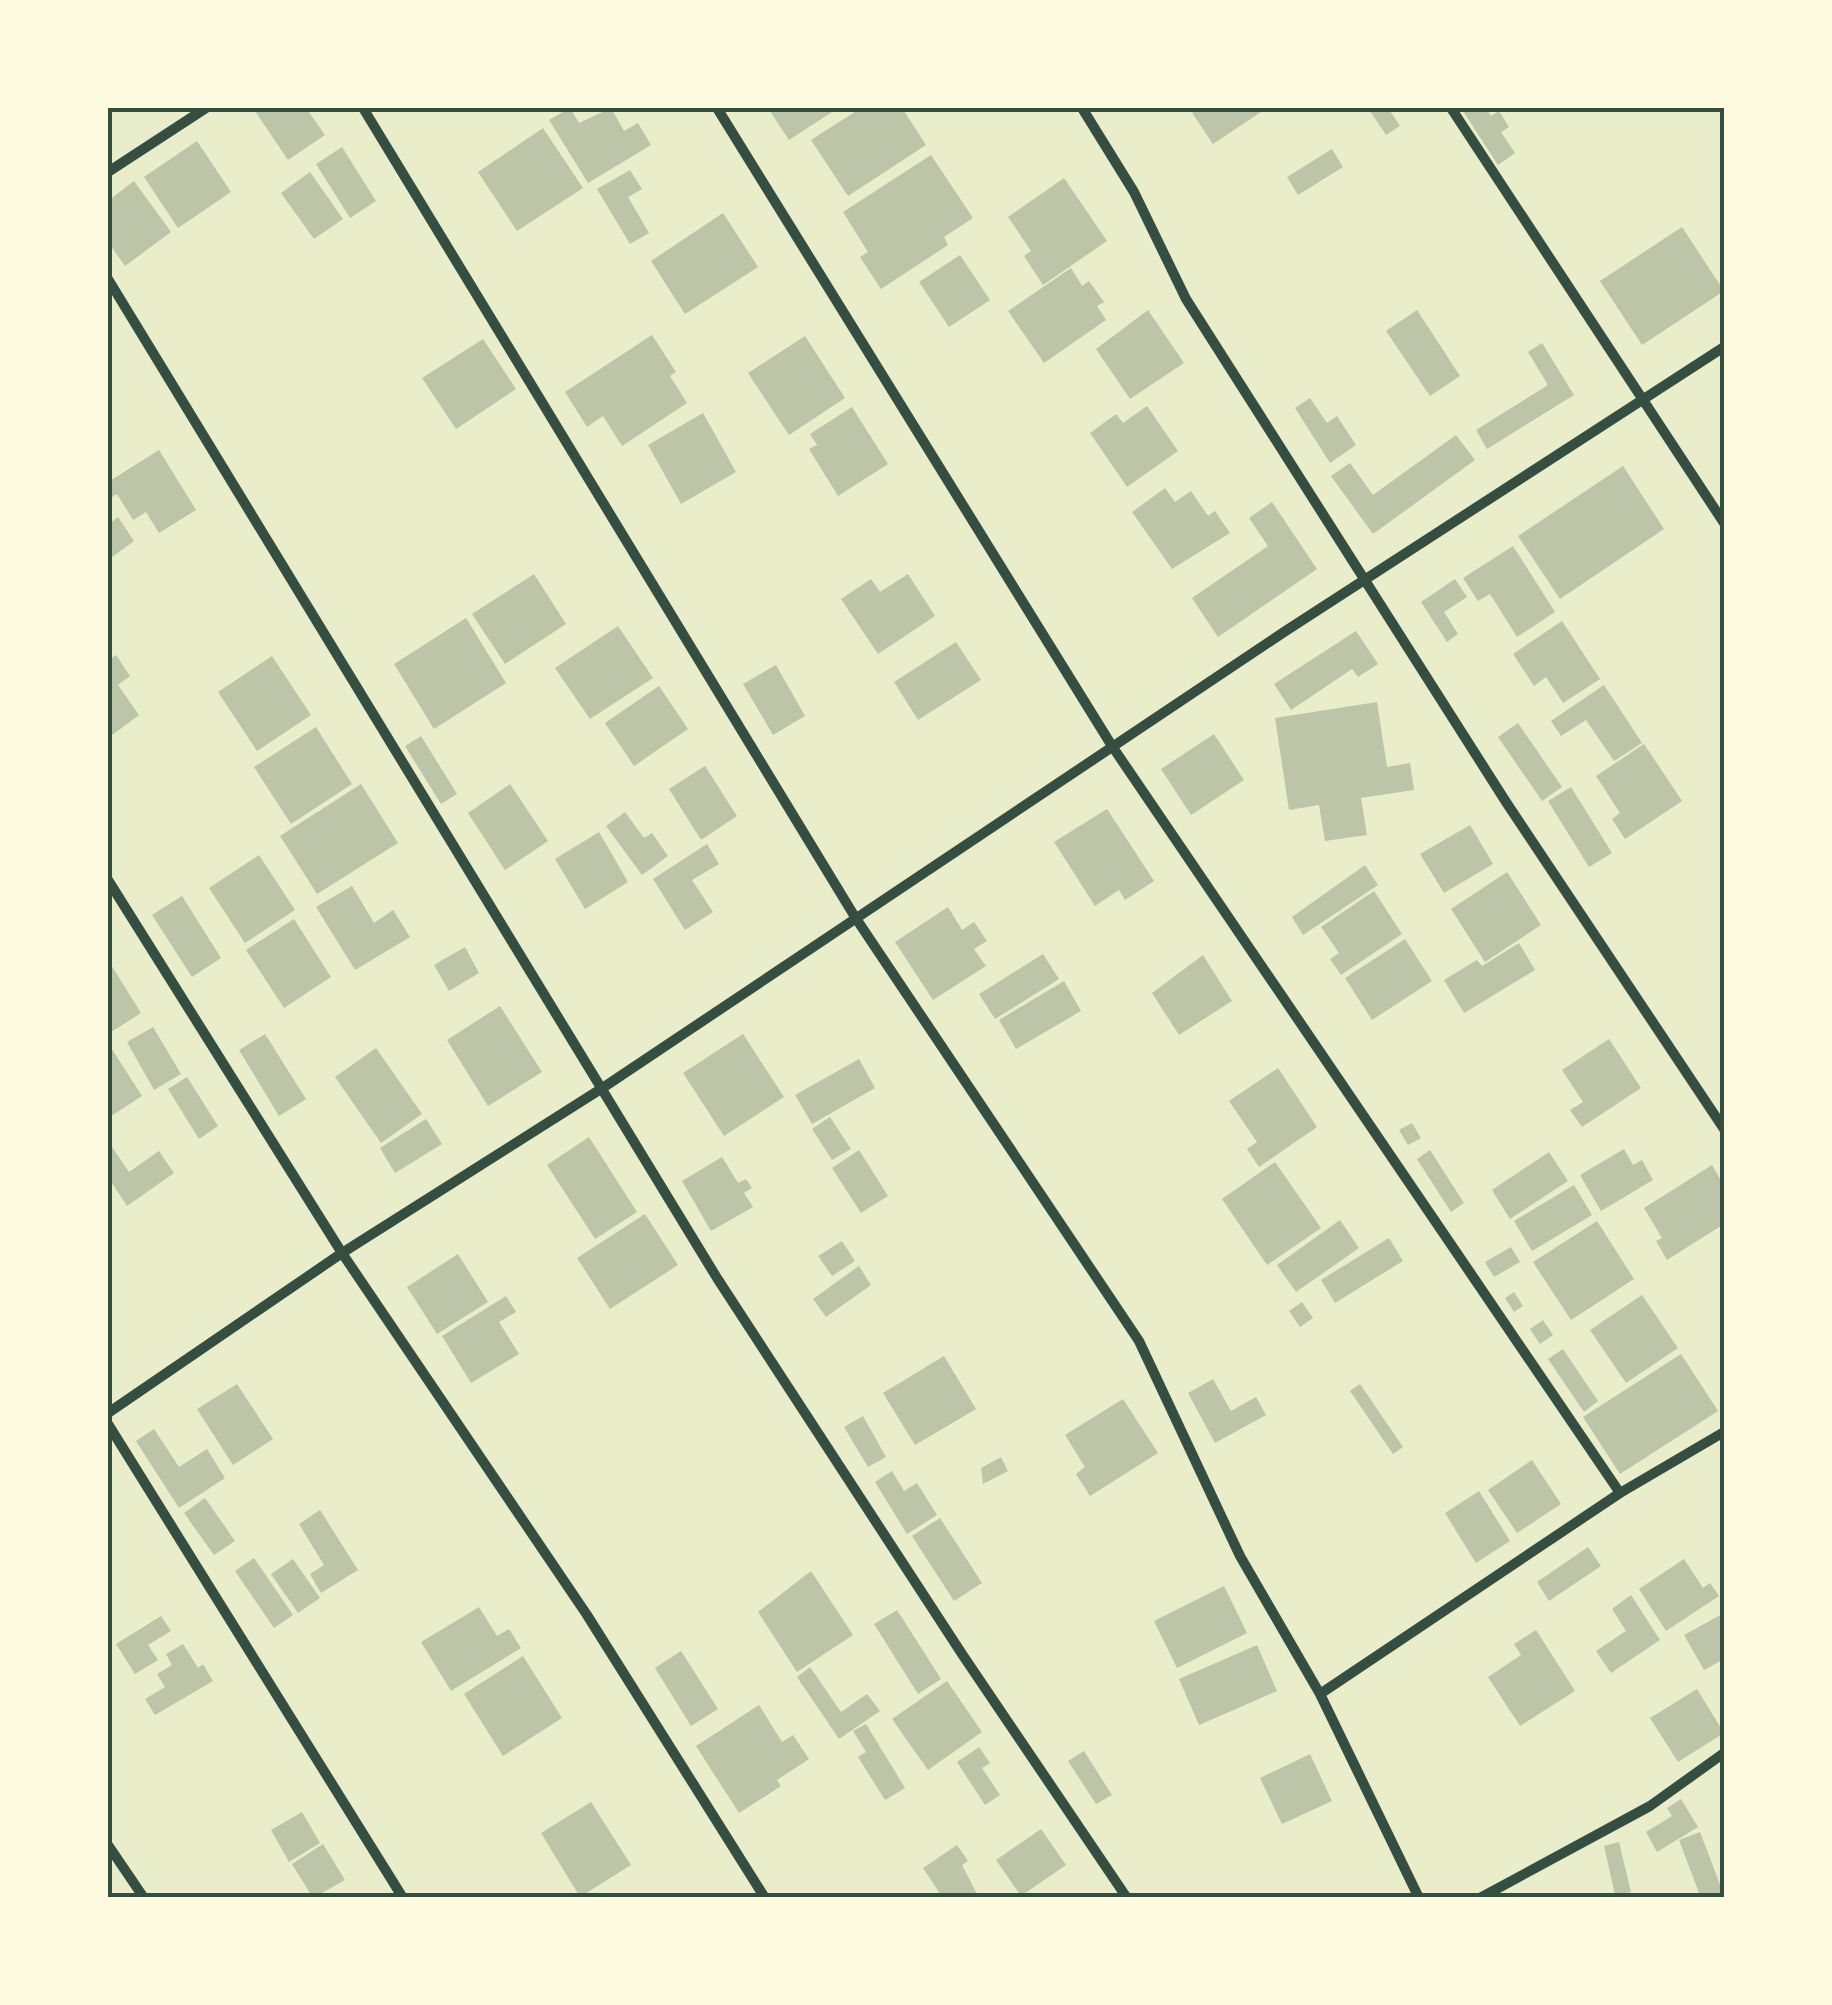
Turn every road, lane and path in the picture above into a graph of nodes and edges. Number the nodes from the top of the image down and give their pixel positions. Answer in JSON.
{"nodes":[{"id":1,"x":206,"y":108,"type":"edge"},
{"id":2,"x":363,"y":108,"type":"edge"},
{"id":3,"x":718,"y":108,"type":"edge"},
{"id":4,"x":1082,"y":108,"type":"edge"},
{"id":5,"x":1451,"y":108,"type":"edge"},
{"id":6,"x":108,"y":172,"type":"edge"},
{"id":7,"x":108,"y":279,"type":"edge"},
{"id":8,"x":1724,"y":347,"type":"edge"},
{"id":9,"x":1643,"y":400,"type":"junction"},
{"id":10,"x":1724,"y":523,"type":"edge"},
{"id":11,"x":1364,"y":579,"type":"junction"},
{"id":12,"x":1112,"y":746,"type":"junction"},
{"id":13,"x":108,"y":880,"type":"edge"},
{"id":14,"x":854,"y":917,"type":"junction"},
{"id":15,"x":604,"y":1087,"type":"junction"},
{"id":16,"x":1724,"y":1129,"type":"edge"},
{"id":17,"x":342,"y":1253,"type":"junction"},
{"id":18,"x":108,"y":1413,"type":"edge"},
{"id":19,"x":108,"y":1424,"type":"edge"},
{"id":20,"x":1724,"y":1432,"type":"edge"},
{"id":21,"x":1620,"y":1493,"type":"junction"},
{"id":22,"x":1320,"y":1694,"type":"junction"},
{"id":23,"x":1724,"y":1753,"type":"edge"},
{"id":24,"x":108,"y":1844,"type":"edge"},
{"id":25,"x":144,"y":1898,"type":"edge"},
{"id":26,"x":404,"y":1898,"type":"edge"},
{"id":27,"x":765,"y":1898,"type":"edge"},
{"id":28,"x":1127,"y":1898,"type":"edge"},
{"id":29,"x":1419,"y":1898,"type":"edge"},
{"id":30,"x":1480,"y":1898,"type":"edge"}],
"edges":[{"from":1,"to":6,"type":"street"},
{"from":2,"to":14,"type":"street"},
{"from":3,"to":12,"type":"street"},
{"from":4,"to":11,"type":"street"},
{"from":5,"to":9,"type":"street"},
{"from":7,"to":15,"type":"street"},
{"from":8,"to":9,"type":"street"},
{"from":9,"to":10,"type":"street"},
{"from":9,"to":11,"type":"street"},
{"from":11,"to":12,"type":"street"},
{"from":11,"to":16,"type":"street"},
{"from":12,"to":14,"type":"street"},
{"from":12,"to":21,"type":"street"},
{"from":13,"to":17,"type":"street"},
{"from":14,"to":15,"type":"street"},
{"from":14,"to":22,"type":"street"},
{"from":15,"to":17,"type":"street"},
{"from":15,"to":28,"type":"street"},
{"from":17,"to":18,"type":"street"},
{"from":17,"to":27,"type":"street"},
{"from":19,"to":26,"type":"street"},
{"from":20,"to":21,"type":"street"},
{"from":21,"to":22,"type":"street"},
{"from":22,"to":29,"type":"street"},
{"from":23,"to":30,"type":"street"},
{"from":24,"to":25,"type":"street"}]}
